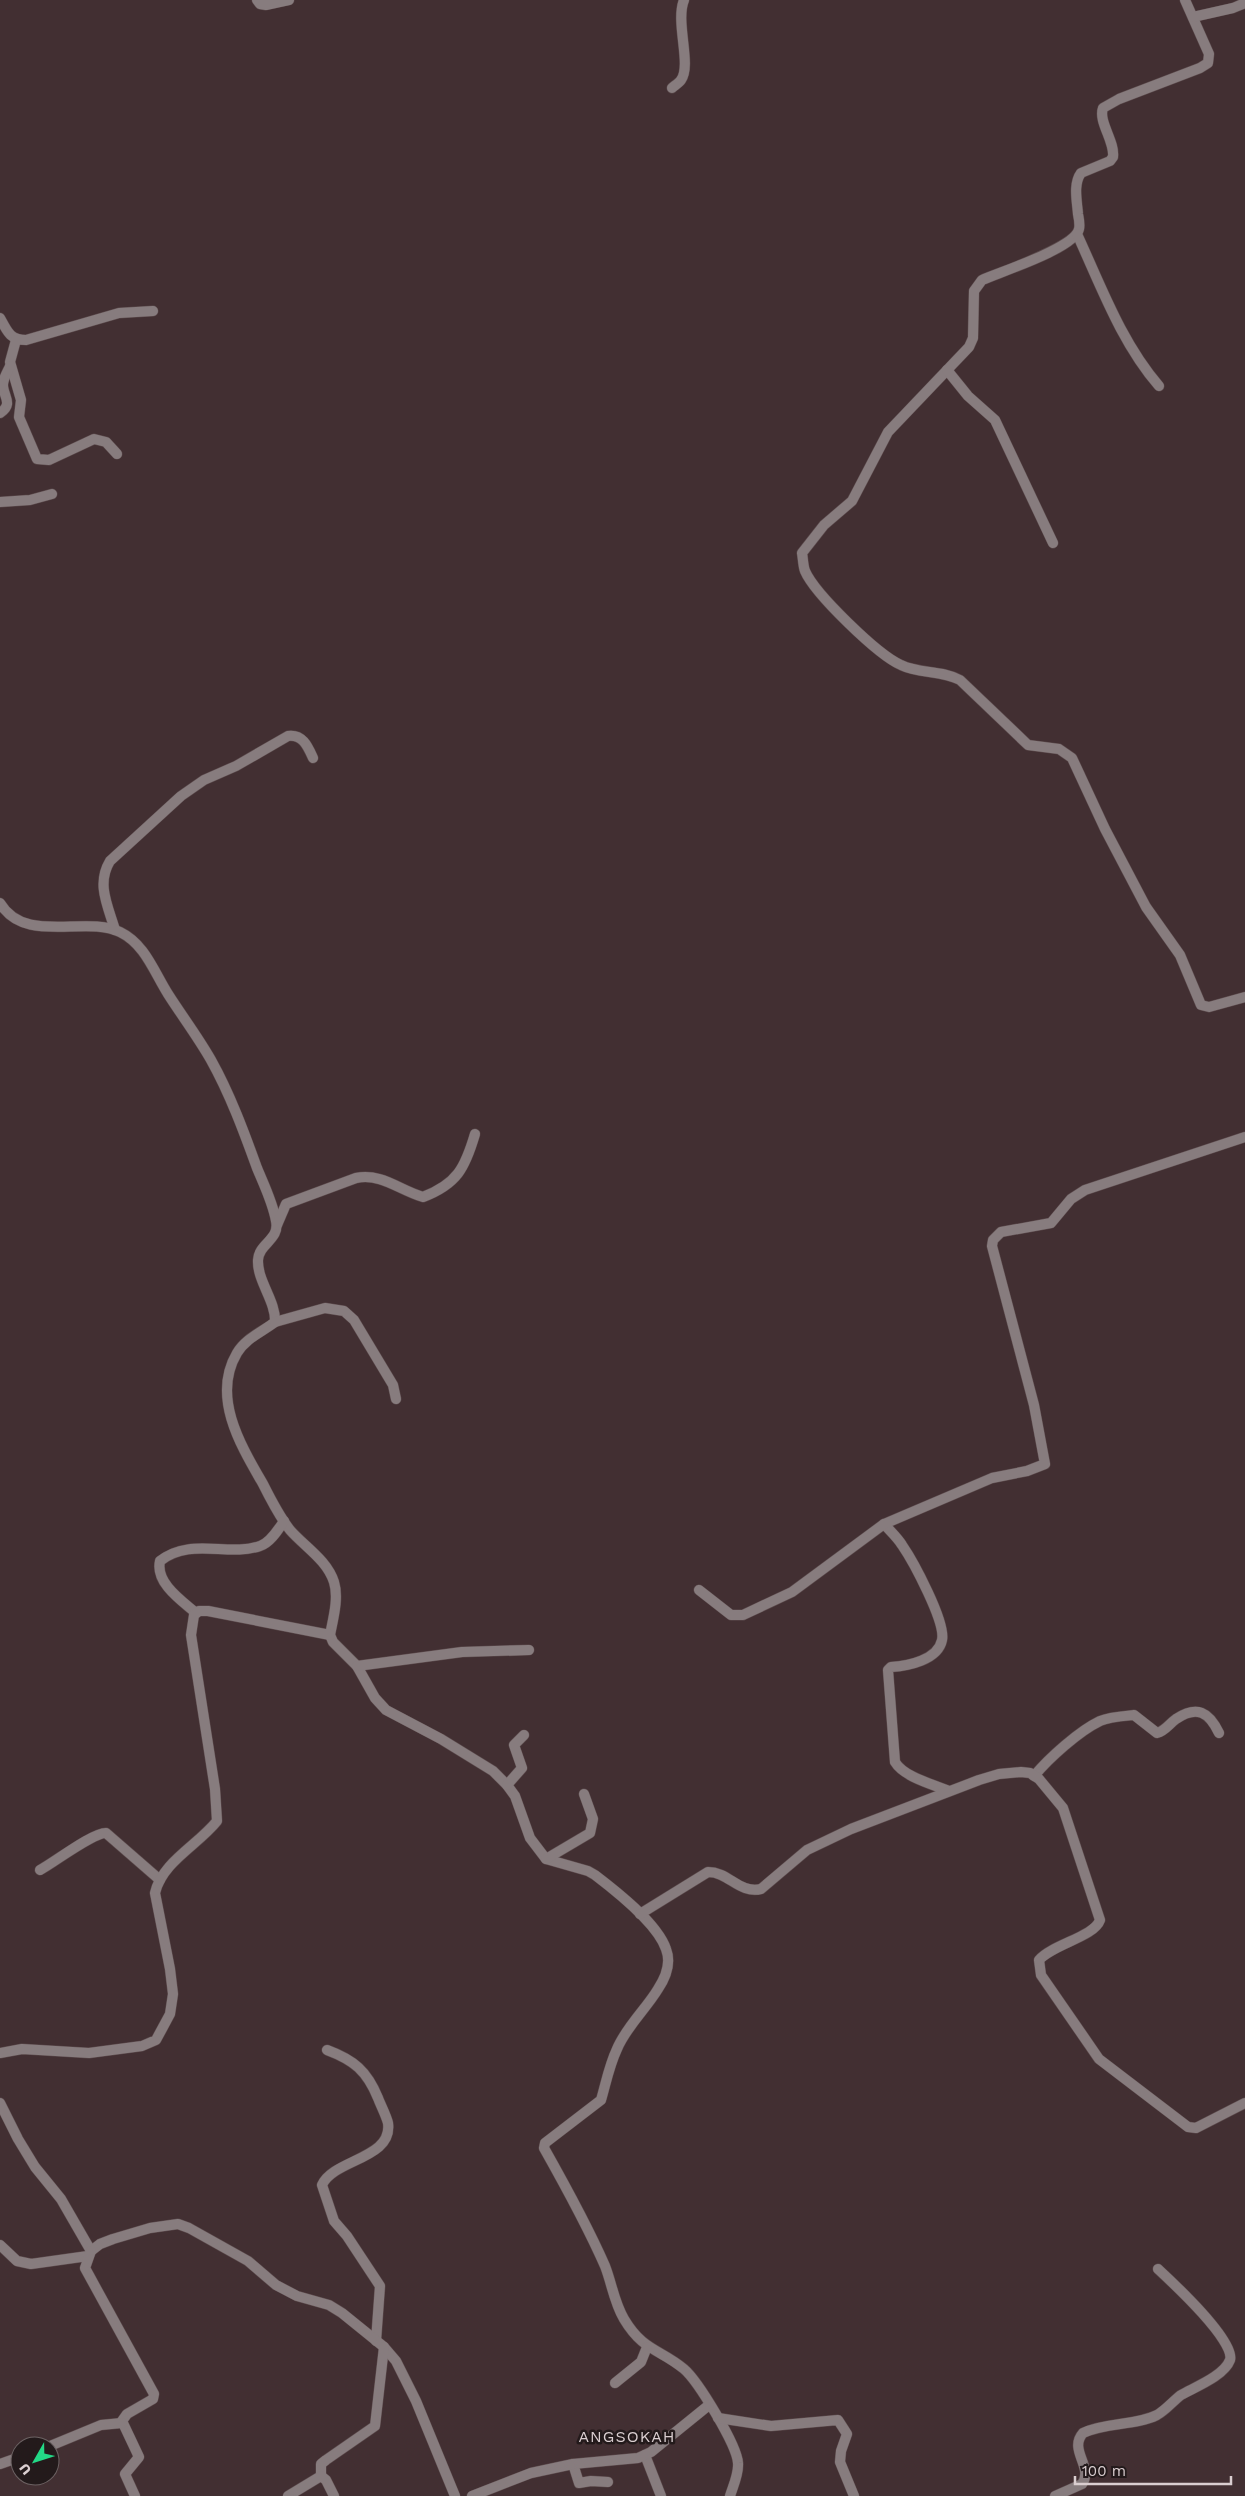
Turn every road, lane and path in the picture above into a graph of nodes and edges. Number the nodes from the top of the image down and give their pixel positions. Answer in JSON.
{"nodes":[{"id":1,"x":257,"y":0,"type":"edge"},
{"id":2,"x":289,"y":0,"type":"edge"},
{"id":3,"x":684,"y":0,"type":"edge"},
{"id":4,"x":1185,"y":0,"type":"edge"},
{"id":5,"x":1245,"y":3,"type":"edge"},
{"id":6,"x":1192,"y":18,"type":"junction"},
{"id":7,"x":672,"y":88,"type":"dead end"},
{"id":8,"x":1077,"y":234,"type":"junction"},
{"id":9,"x":153,"y":311,"type":"dead end"},
{"id":10,"x":0,"y":318,"type":"edge"},
{"id":11,"x":16,"y":340,"type":"junction"},
{"id":12,"x":10,"y":366,"type":"junction"},
{"id":13,"x":947,"y":370,"type":"junction"},
{"id":14,"x":1159,"y":386,"type":"dead end"},
{"id":15,"x":0,"y":413,"type":"edge"},
{"id":16,"x":117,"y":454,"type":"dead end"},
{"id":17,"x":52,"y":494,"type":"dead end"},
{"id":18,"x":0,"y":502,"type":"edge"},
{"id":19,"x":1053,"y":543,"type":"dead end"},
{"id":20,"x":313,"y":758,"type":"dead end"},
{"id":21,"x":0,"y":903,"type":"edge"},
{"id":22,"x":115,"y":930,"type":"junction"},
{"id":23,"x":1245,"y":997,"type":"edge"},
{"id":24,"x":475,"y":1134,"type":"dead end"},
{"id":25,"x":1245,"y":1137,"type":"edge"},
{"id":26,"x":277,"y":1225,"type":"junction"},
{"id":27,"x":275,"y":1322,"type":"junction"},
{"id":28,"x":396,"y":1399,"type":"dead end"},
{"id":29,"x":284,"y":1521,"type":"junction"},
{"id":30,"x":884,"y":1524,"type":"junction"},
{"id":31,"x":699,"y":1590,"type":"dead end"},
{"id":32,"x":196,"y":1613,"type":"junction"},
{"id":33,"x":330,"y":1635,"type":"junction"},
{"id":34,"x":529,"y":1650,"type":"dead end"},
{"id":35,"x":357,"y":1666,"type":"junction"},
{"id":36,"x":1220,"y":1733,"type":"dead end"},
{"id":37,"x":524,"y":1735,"type":"dead end"},
{"id":38,"x":1034,"y":1776,"type":"junction"},
{"id":39,"x":507,"y":1784,"type":"junction"},
{"id":40,"x":949,"y":1791,"type":"junction"},
{"id":41,"x":584,"y":1794,"type":"dead end"},
{"id":42,"x":546,"y":1859,"type":"junction"},
{"id":43,"x":40,"y":1870,"type":"dead end"},
{"id":44,"x":160,"y":1880,"type":"junction"},
{"id":45,"x":640,"y":1914,"type":"junction"},
{"id":46,"x":327,"y":2050,"type":"dead end"},
{"id":47,"x":0,"y":2052,"type":"edge"},
{"id":48,"x":0,"y":2103,"type":"edge"},
{"id":49,"x":1245,"y":2104,"type":"edge"},
{"id":50,"x":0,"y":2244,"type":"edge"},
{"id":51,"x":89,"y":2254,"type":"junction"},
{"id":52,"x":1158,"y":2268,"type":"dead end"},
{"id":53,"x":380,"y":2344,"type":"junction"},
{"id":54,"x":647,"y":2347,"type":"junction"},
{"id":55,"x":615,"y":2383,"type":"dead end"},
{"id":56,"x":709,"y":2405,"type":"junction"},
{"id":57,"x":718,"y":2418,"type":"junction"},
{"id":58,"x":122,"y":2423,"type":"junction"},
{"id":59,"x":720,"y":2438,"type":"dead end"},
{"id":60,"x":60,"y":2442,"type":"edge"},
{"id":61,"x":736,"y":2452,"type":"junction"},
{"id":62,"x":645,"y":2455,"type":"junction"},
{"id":63,"x":572,"y":2464,"type":"junction"},
{"id":64,"x":321,"y":2476,"type":"junction"},
{"id":65,"x":608,"y":2482,"type":"dead end"},
{"id":66,"x":135,"y":2496,"type":"edge"},
{"id":67,"x":288,"y":2496,"type":"edge"},
{"id":68,"x":334,"y":2496,"type":"edge"},
{"id":69,"x":454,"y":2496,"type":"edge"},
{"id":70,"x":472,"y":2496,"type":"edge"},
{"id":71,"x":661,"y":2496,"type":"edge"},
{"id":72,"x":730,"y":2496,"type":"edge"},
{"id":73,"x":854,"y":2496,"type":"edge"},
{"id":74,"x":1055,"y":2496,"type":"edge"}],
"edges":[{"from":1,"to":2,"type":"street"},
{"from":3,"to":7,"type":"street"},
{"from":4,"to":6,"type":"street"},
{"from":5,"to":6,"type":"street"},
{"from":6,"to":8,"type":"street"},
{"from":8,"to":13,"type":"street"},
{"from":8,"to":14,"type":"street"},
{"from":9,"to":11,"type":"street"},
{"from":10,"to":11,"type":"street"},
{"from":11,"to":12,"type":"street"},
{"from":12,"to":15,"type":"street"},
{"from":12,"to":16,"type":"street"},
{"from":13,"to":19,"type":"street"},
{"from":13,"to":23,"type":"street"},
{"from":17,"to":18,"type":"street"},
{"from":20,"to":22,"type":"street"},
{"from":21,"to":22,"type":"street"},
{"from":22,"to":26,"type":"street"},
{"from":24,"to":26,"type":"street"},
{"from":25,"to":30,"type":"street"},
{"from":26,"to":27,"type":"street"},
{"from":27,"to":28,"type":"street"},
{"from":27,"to":29,"type":"street"},
{"from":29,"to":32,"type":"street"},
{"from":29,"to":33,"type":"street"},
{"from":30,"to":31,"type":"street"},
{"from":30,"to":40,"type":"street"},
{"from":32,"to":33,"type":"street"},
{"from":32,"to":44,"type":"street"},
{"from":33,"to":35,"type":"street"},
{"from":34,"to":35,"type":"street"},
{"from":35,"to":39,"type":"street"},
{"from":36,"to":38,"type":"street"},
{"from":37,"to":39,"type":"street"},
{"from":38,"to":40,"type":"street"},
{"from":38,"to":49,"type":"street"},
{"from":39,"to":42,"type":"street"},
{"from":40,"to":45,"type":"street"},
{"from":41,"to":42,"type":"street"},
{"from":42,"to":45,"type":"street"},
{"from":43,"to":44,"type":"street"},
{"from":44,"to":47,"type":"street"},
{"from":45,"to":54,"type":"street"},
{"from":46,"to":53,"type":"street"},
{"from":48,"to":51,"type":"street"},
{"from":50,"to":51,"type":"street"},
{"from":51,"to":53,"type":"street"},
{"from":51,"to":58,"type":"street"},
{"from":52,"to":74,"type":"street"},
{"from":53,"to":64,"type":"street"},
{"from":53,"to":69,"type":"street"},
{"from":54,"to":55,"type":"street"},
{"from":54,"to":56,"type":"street"},
{"from":56,"to":57,"type":"street"},
{"from":56,"to":62,"type":"street"},
{"from":57,"to":61,"type":"street"},
{"from":57,"to":73,"type":"street"},
{"from":58,"to":60,"type":"street"},
{"from":58,"to":66,"type":"street"},
{"from":59,"to":61,"type":"street"},
{"from":61,"to":72,"type":"street"},
{"from":62,"to":63,"type":"street"},
{"from":62,"to":71,"type":"street"},
{"from":63,"to":65,"type":"street"},
{"from":63,"to":70,"type":"street"},
{"from":64,"to":67,"type":"street"},
{"from":64,"to":68,"type":"street"}]}
